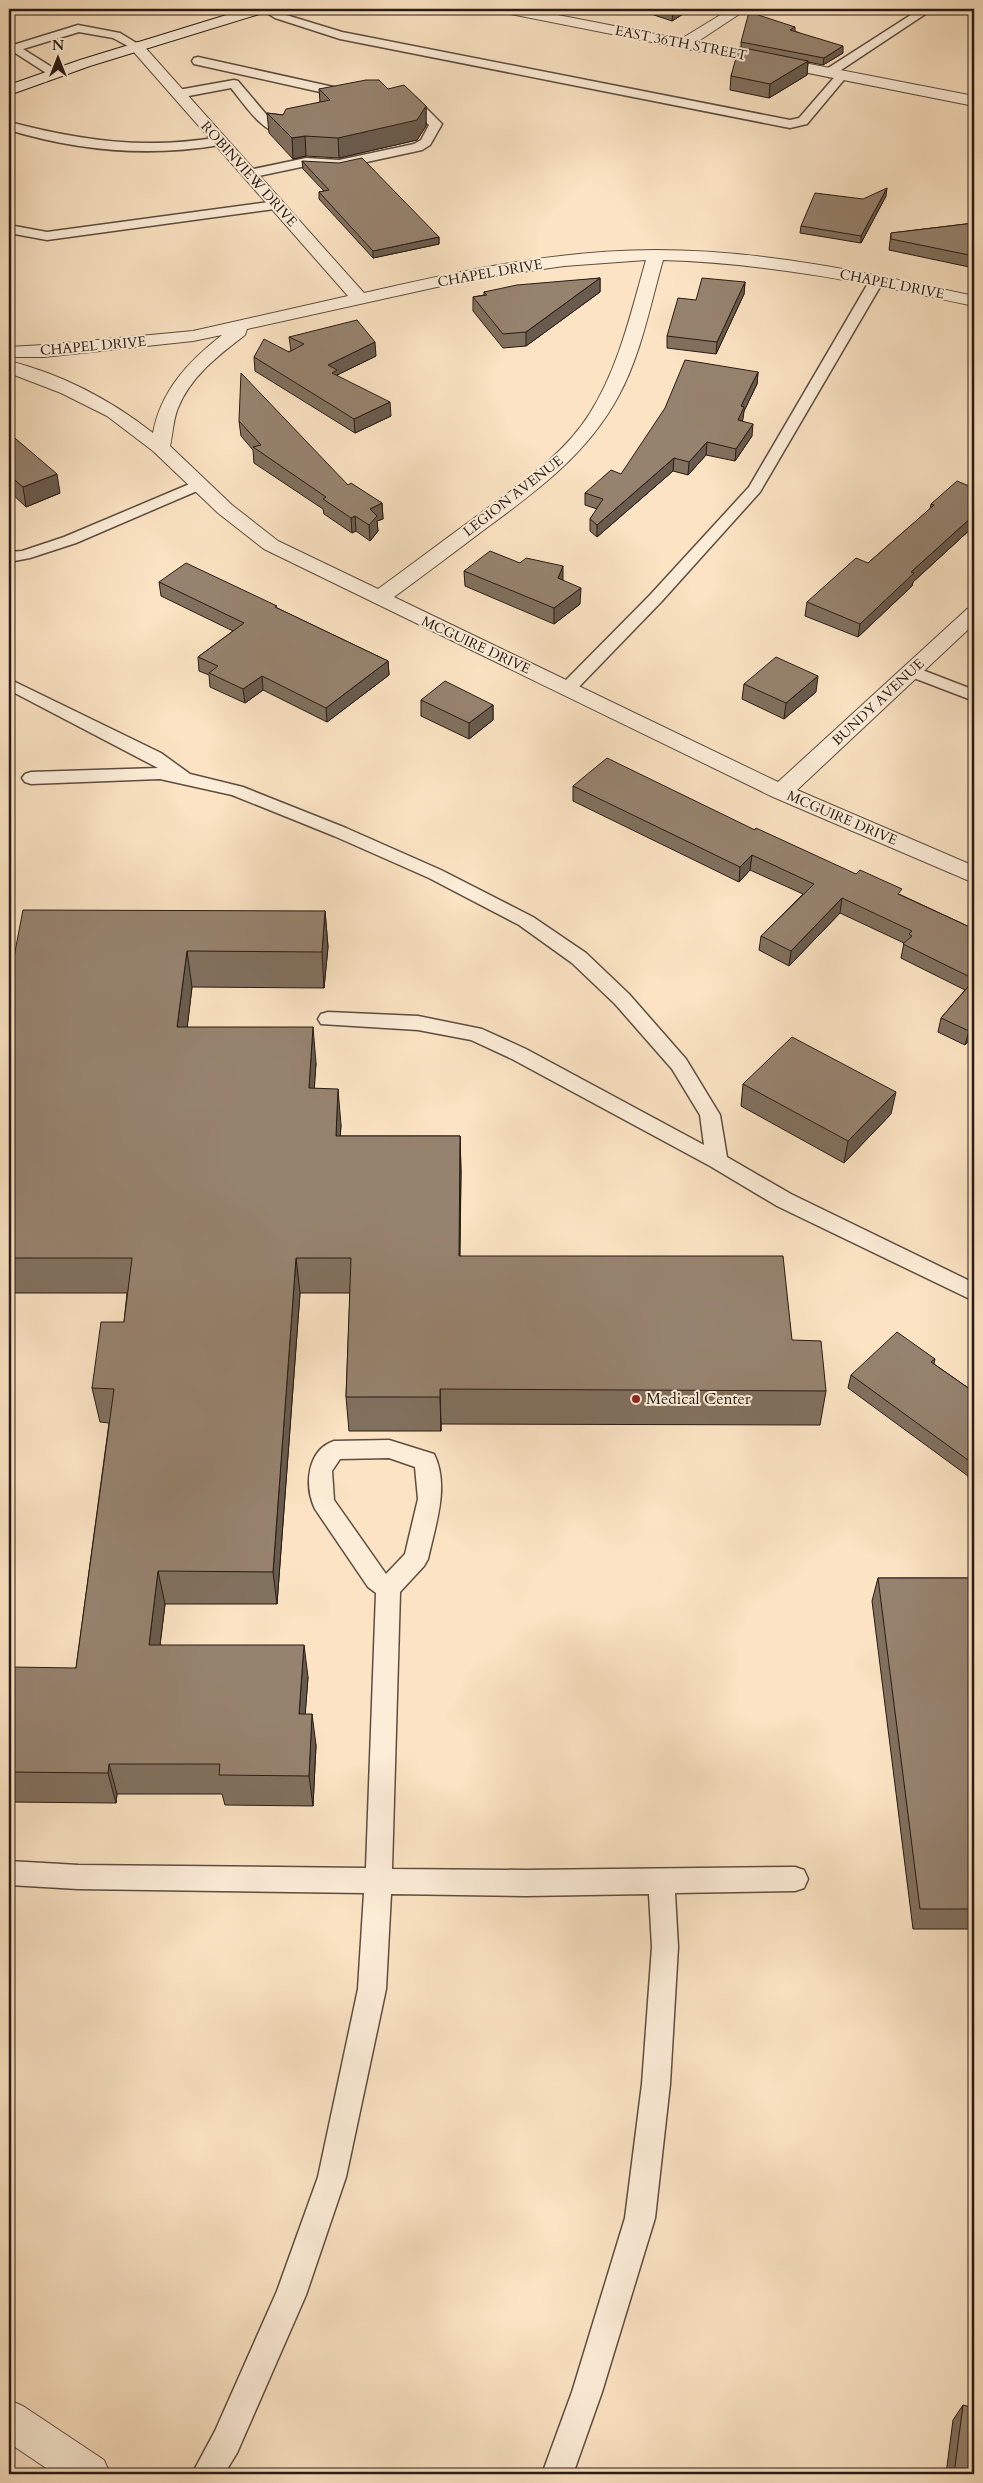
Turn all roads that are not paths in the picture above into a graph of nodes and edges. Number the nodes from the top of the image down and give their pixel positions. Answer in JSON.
{"nodes":[{"id":1,"x":260,"y":9,"type":"edge"},
{"id":2,"x":267,"y":9,"type":"edge"},
{"id":3,"x":506,"y":9,"type":"edge"},
{"id":4,"x":740,"y":9,"type":"edge"},
{"id":5,"x":927,"y":9,"type":"edge"},
{"id":6,"x":536,"y":11,"type":"edge"},
{"id":7,"x":234,"y":12,"type":"edge"},
{"id":8,"x":683,"y":44,"type":"junction"},
{"id":9,"x":136,"y":47,"type":"junction"},
{"id":10,"x":198,"y":61,"type":"dead end"},
{"id":11,"x":248,"y":72,"type":"junction"},
{"id":12,"x":54,"y":74,"type":"junction"},
{"id":13,"x":835,"y":74,"type":"junction"},
{"id":14,"x":234,"y":84,"type":"junction"},
{"id":15,"x":9,"y":90,"type":"edge"},
{"id":16,"x":365,"y":92,"type":"edge"},
{"id":17,"x":178,"y":94,"type":"junction"},
{"id":18,"x":391,"y":95,"type":"edge"},
{"id":19,"x":974,"y":101,"type":"edge"},
{"id":20,"x":9,"y":126,"type":"edge"},
{"id":21,"x":280,"y":130,"type":"edge"},
{"id":22,"x":28,"y":132,"type":"junction"},
{"id":23,"x":9,"y":135,"type":"edge"},
{"id":24,"x":220,"y":142,"type":"junction"},
{"id":25,"x":249,"y":174,"type":"junction"},
{"id":26,"x":276,"y":205,"type":"junction"},
{"id":27,"x":9,"y":229,"type":"edge"},
{"id":28,"x":656,"y":255,"type":"junction"},
{"id":29,"x":877,"y":280,"type":"junction"},
{"id":30,"x":361,"y":300,"type":"junction"},
{"id":31,"x":974,"y":301,"type":"edge"},
{"id":32,"x":244,"y":327,"type":"junction"},
{"id":33,"x":9,"y":352,"type":"edge"},
{"id":34,"x":9,"y":367,"type":"edge"},
{"id":35,"x":160,"y":448,"type":"junction"},
{"id":36,"x":199,"y":485,"type":"junction"},
{"id":37,"x":9,"y":557,"type":"edge"},
{"id":38,"x":379,"y":598,"type":"junction"},
{"id":39,"x":974,"y":612,"type":"edge"},
{"id":40,"x":912,"y":670,"type":"junction"},
{"id":41,"x":9,"y":684,"type":"edge"},
{"id":42,"x":568,"y":688,"type":"junction"},
{"id":43,"x":974,"y":696,"type":"edge"},
{"id":44,"x":31,"y":778,"type":"dead end"},
{"id":45,"x":188,"y":780,"type":"junction"},
{"id":46,"x":782,"y":792,"type":"junction"},
{"id":47,"x":974,"y":875,"type":"edge"},
{"id":48,"x":328,"y":1019,"type":"dead end"},
{"id":49,"x":717,"y":1161,"type":"junction"},
{"id":50,"x":974,"y":1293,"type":"edge"},
{"id":51,"x":388,"y":1588,"type":"junction"},
{"id":52,"x":9,"y":1873,"type":"edge"},
{"id":53,"x":378,"y":1879,"type":"junction"},
{"id":54,"x":795,"y":1879,"type":"dead end"},
{"id":55,"x":661,"y":1880,"type":"junction"},
{"id":56,"x":9,"y":2420,"type":"edge"},
{"id":57,"x":90,"y":2474,"type":"edge"},
{"id":58,"x":207,"y":2474,"type":"edge"},
{"id":59,"x":558,"y":2474,"type":"edge"}],
"edges":[{"from":1,"to":7,"type":"street"},
{"from":2,"to":13,"type":"lane"},
{"from":3,"to":6,"type":"street","name":"EAST 36TH STREET"},
{"from":4,"to":8,"type":"street"},
{"from":5,"to":13,"type":"lane"},
{"from":6,"to":8,"type":"street","name":"EAST 36TH STREET"},
{"from":7,"to":9,"type":"street"},
{"from":8,"to":13,"type":"street","name":"EAST 36TH STREET"},
{"from":9,"to":12,"type":"street"},
{"from":9,"to":12,"type":"lane"},
{"from":9,"to":17,"type":"street","name":"ROBINVIEW DRIVE"},
{"from":10,"to":11,"type":"lane"},
{"from":11,"to":14,"type":"lane"},
{"from":11,"to":16,"type":"lane"},
{"from":12,"to":15,"type":"street"},
{"from":13,"to":19,"type":"street","name":"EAST 36TH STREET"},
{"from":14,"to":17,"type":"lane"},
{"from":14,"to":21,"type":"lane"},
{"from":17,"to":24,"type":"street","name":"ROBINVIEW DRIVE"},
{"from":18,"to":25,"type":"lane"},
{"from":20,"to":22,"type":"lane"},
{"from":22,"to":23,"type":"lane"},
{"from":22,"to":24,"type":"lane"},
{"from":24,"to":25,"type":"street","name":"ROBINVIEW DRIVE"},
{"from":25,"to":26,"type":"street","name":"ROBINVIEW DRIVE"},
{"from":26,"to":27,"type":"lane"},
{"from":26,"to":30,"type":"street","name":"ROBINVIEW DRIVE"},
{"from":28,"to":29,"type":"street","name":"CHAPEL DRIVE"},
{"from":28,"to":30,"type":"street","name":"CHAPEL DRIVE"},
{"from":28,"to":38,"type":"street","name":"LEGION AVENUE"},
{"from":29,"to":31,"type":"street","name":"CHAPEL DRIVE"},
{"from":29,"to":42,"type":"lane"},
{"from":30,"to":32,"type":"street","name":"CHAPEL DRIVE"},
{"from":32,"to":33,"type":"street","name":"CHAPEL DRIVE"},
{"from":32,"to":35,"type":"street"},
{"from":34,"to":35,"type":"street","name":"MCGUIRE DRIVE"},
{"from":35,"to":36,"type":"street","name":"MCGUIRE DRIVE"},
{"from":36,"to":37,"type":"lane"},
{"from":36,"to":38,"type":"street","name":"MCGUIRE DRIVE"},
{"from":38,"to":42,"type":"street","name":"MCGUIRE DRIVE"},
{"from":39,"to":40,"type":"street","name":"BUNDY AVENUE"},
{"from":40,"to":43,"type":"lane"},
{"from":40,"to":46,"type":"street","name":"BUNDY AVENUE"},
{"from":41,"to":45,"type":"lane"},
{"from":42,"to":46,"type":"street","name":"MCGUIRE DRIVE"},
{"from":44,"to":45,"type":"lane"},
{"from":45,"to":49,"type":"lane"},
{"from":46,"to":47,"type":"street","name":"MCGUIRE DRIVE"},
{"from":48,"to":49,"type":"lane"},
{"from":49,"to":50,"type":"lane"},
{"from":51,"to":51,"type":"lane"},
{"from":51,"to":53,"type":"lane"},
{"from":52,"to":53,"type":"lane"},
{"from":53,"to":55,"type":"lane"},
{"from":53,"to":58,"type":"lane"},
{"from":54,"to":55,"type":"lane"},
{"from":55,"to":59,"type":"lane"},
{"from":56,"to":57,"type":"street"}]}
